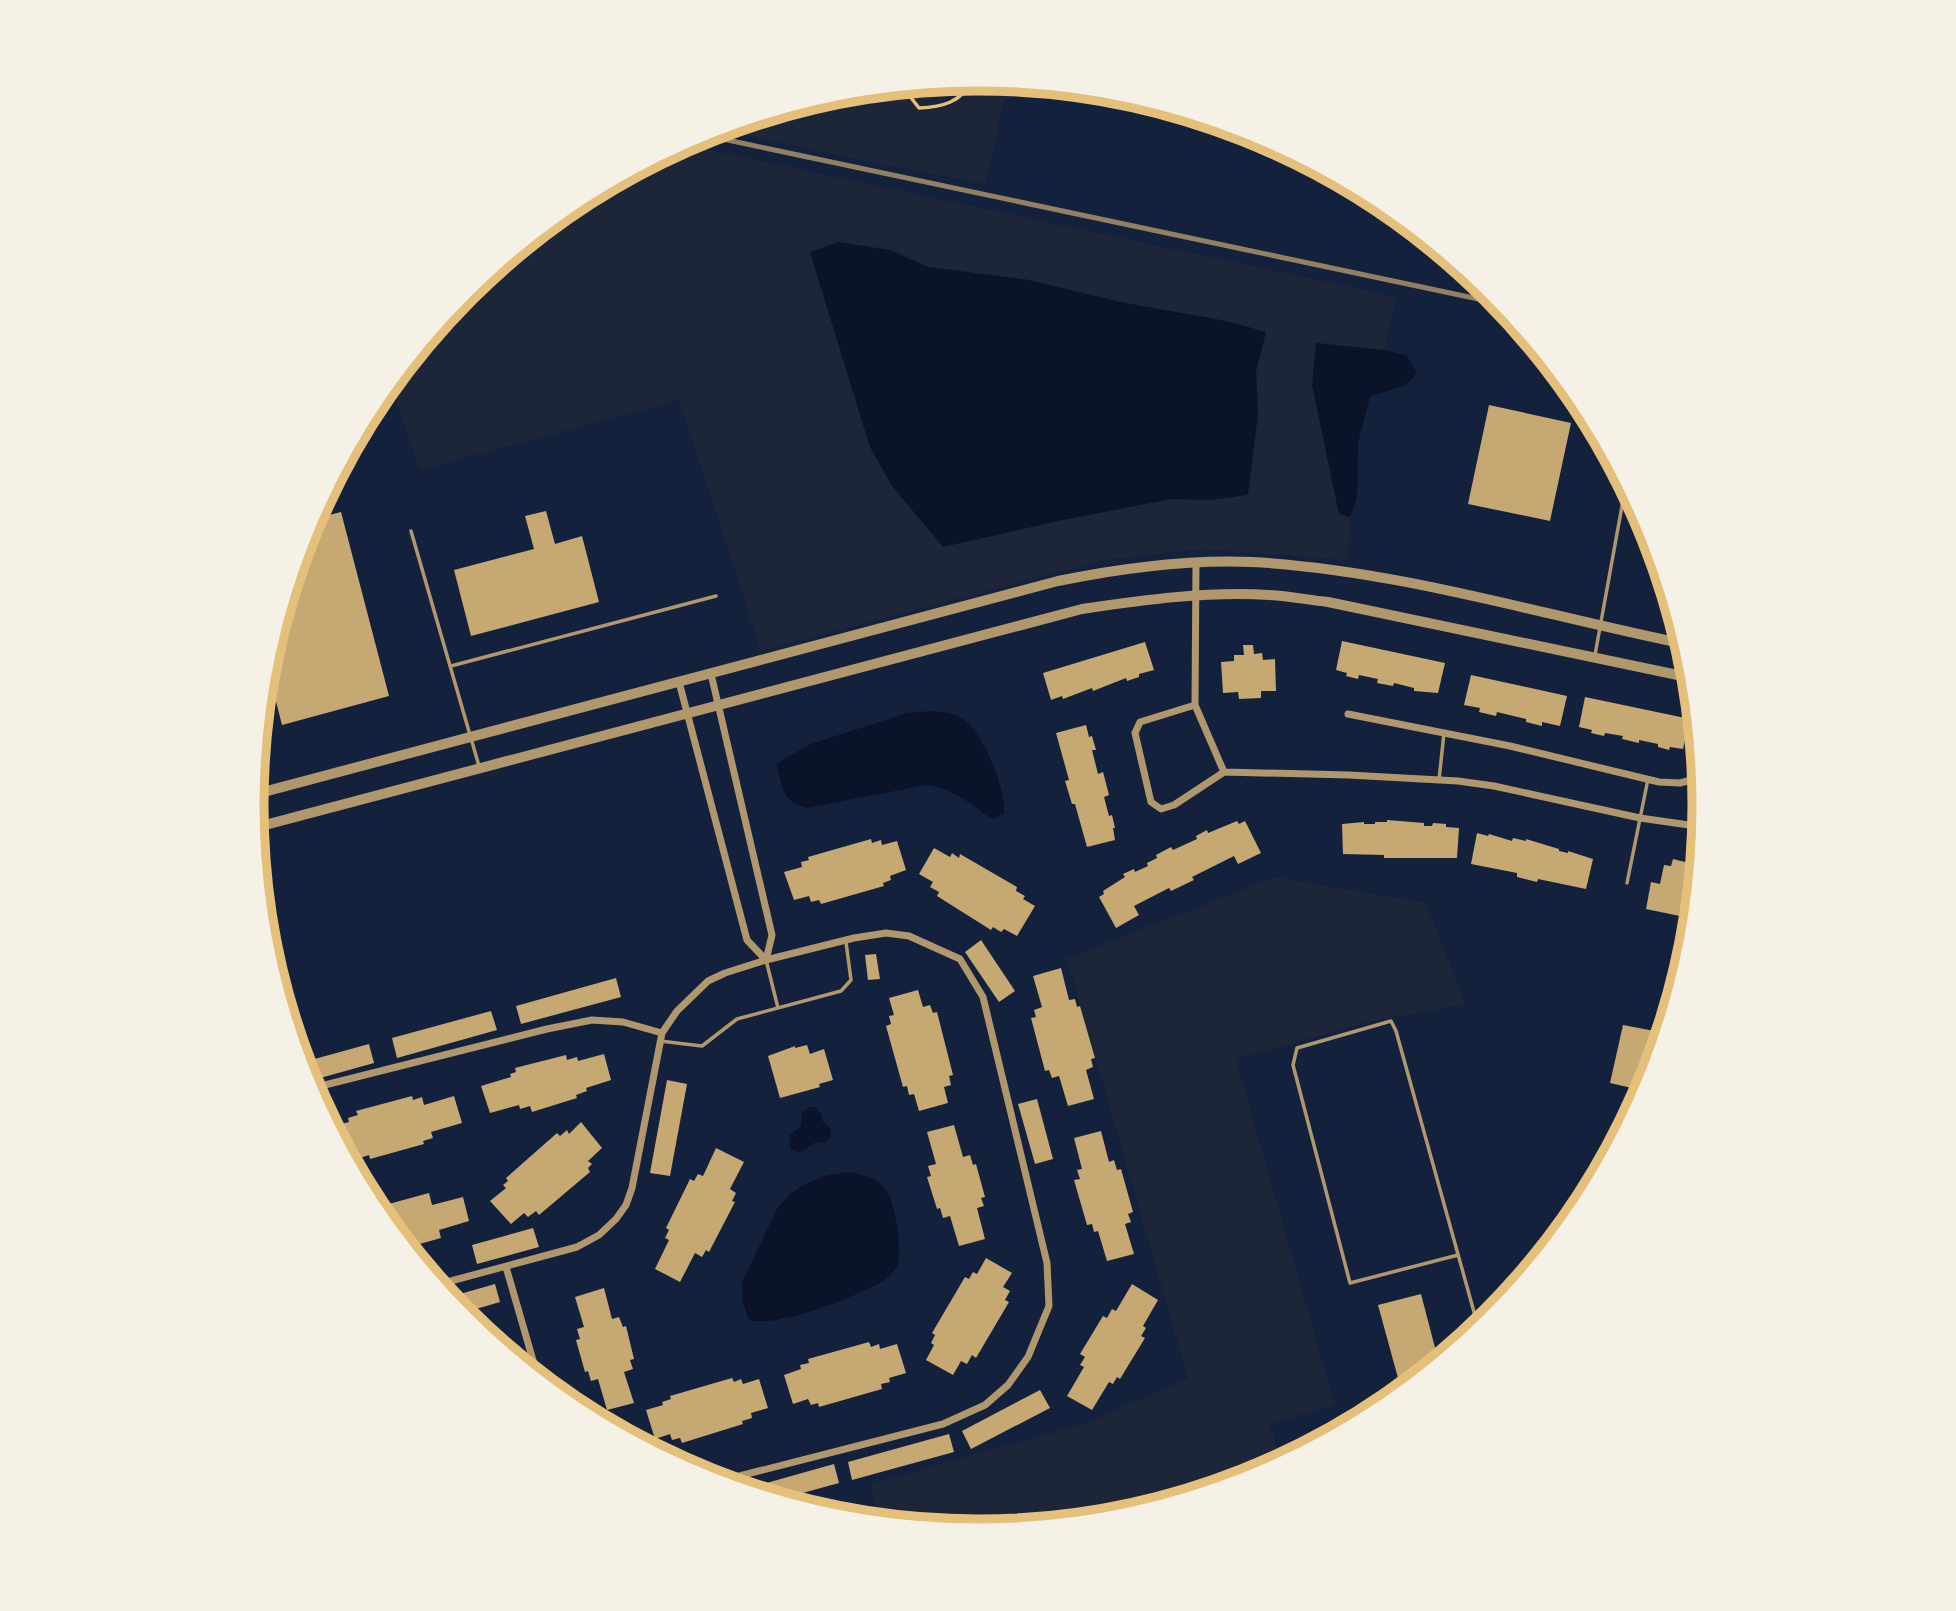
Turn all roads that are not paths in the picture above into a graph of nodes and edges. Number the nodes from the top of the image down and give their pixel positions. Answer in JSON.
{"nodes":[{"id":1,"x":1623,"y":499,"type":"edge"},
{"id":2,"x":411,"y":531,"type":"dead end"},
{"id":3,"x":1196,"y":562,"type":"junction"},
{"id":4,"x":716,"y":596,"type":"dead end"},
{"id":5,"x":1195,"y":596,"type":"junction"},
{"id":6,"x":1600,"y":623,"type":"junction"},
{"id":7,"x":1673,"y":641,"type":"edge"},
{"id":8,"x":1594,"y":657,"type":"junction"},
{"id":9,"x":451,"y":666,"type":"junction"},
{"id":10,"x":711,"y":674,"type":"junction"},
{"id":11,"x":1680,"y":676,"type":"edge"},
{"id":12,"x":679,"y":682,"type":"junction"},
{"id":13,"x":1195,"y":705,"type":"junction"},
{"id":14,"x":718,"y":706,"type":"junction"},
{"id":15,"x":686,"y":714,"type":"junction"},
{"id":16,"x":1348,"y":714,"type":"dead end"},
{"id":17,"x":1444,"y":733,"type":"junction"},
{"id":18,"x":471,"y":737,"type":"junction"},
{"id":19,"x":480,"y":768,"type":"junction"},
{"id":20,"x":1224,"y":772,"type":"junction"},
{"id":21,"x":1648,"y":779,"type":"junction"},
{"id":22,"x":1439,"y":780,"type":"junction"},
{"id":23,"x":1691,"y":780,"type":"edge"},
{"id":24,"x":264,"y":792,"type":"edge"},
{"id":25,"x":1640,"y":818,"type":"junction"},
{"id":26,"x":264,"y":825,"type":"edge"},
{"id":27,"x":1692,"y":825,"type":"edge"},
{"id":28,"x":1627,"y":883,"type":"dead end"},
{"id":29,"x":845,"y":940,"type":"junction"},
{"id":30,"x":766,"y":960,"type":"junction"},
{"id":31,"x":778,"y":1008,"type":"junction"},
{"id":32,"x":661,"y":1037,"type":"junction"},
{"id":33,"x":321,"y":1086,"type":"edge"},
{"id":34,"x":1458,"y":1255,"type":"junction"},
{"id":35,"x":506,"y":1267,"type":"junction"},
{"id":36,"x":446,"y":1282,"type":"edge"},
{"id":37,"x":1476,"y":1318,"type":"edge"},
{"id":38,"x":534,"y":1365,"type":"edge"},
{"id":39,"x":735,"y":1477,"type":"edge"}],
"edges":[{"from":1,"to":6,"type":"lane"},
{"from":2,"to":9,"type":"lane"},
{"from":3,"to":5,"type":"street"},
{"from":3,"to":6,"type":"street"},
{"from":3,"to":10,"type":"street"},
{"from":4,"to":9,"type":"lane"},
{"from":5,"to":8,"type":"street"},
{"from":5,"to":13,"type":"street"},
{"from":5,"to":14,"type":"street"},
{"from":6,"to":7,"type":"street"},
{"from":6,"to":8,"type":"lane"},
{"from":8,"to":11,"type":"street"},
{"from":9,"to":18,"type":"lane"},
{"from":10,"to":12,"type":"street"},
{"from":10,"to":14,"type":"street"},
{"from":12,"to":15,"type":"street"},
{"from":12,"to":18,"type":"street"},
{"from":13,"to":20,"type":"street"},
{"from":13,"to":20,"type":"street"},
{"from":14,"to":15,"type":"street"},
{"from":14,"to":30,"type":"street"},
{"from":15,"to":19,"type":"street"},
{"from":15,"to":30,"type":"street"},
{"from":16,"to":17,"type":"street"},
{"from":17,"to":21,"type":"street"},
{"from":17,"to":22,"type":"lane"},
{"from":18,"to":19,"type":"lane"},
{"from":18,"to":24,"type":"street"},
{"from":19,"to":26,"type":"street"},
{"from":20,"to":22,"type":"street"},
{"from":21,"to":23,"type":"street"},
{"from":21,"to":25,"type":"lane"},
{"from":22,"to":25,"type":"street"},
{"from":25,"to":27,"type":"street"},
{"from":25,"to":28,"type":"lane"},
{"from":29,"to":30,"type":"street"},
{"from":29,"to":31,"type":"lane"},
{"from":29,"to":39,"type":"street"},
{"from":30,"to":31,"type":"lane"},
{"from":30,"to":32,"type":"street"},
{"from":31,"to":32,"type":"lane"},
{"from":32,"to":33,"type":"street"},
{"from":32,"to":35,"type":"street"},
{"from":34,"to":34,"type":"lane"},
{"from":34,"to":37,"type":"lane"},
{"from":35,"to":36,"type":"street"},
{"from":35,"to":38,"type":"street"}]}
